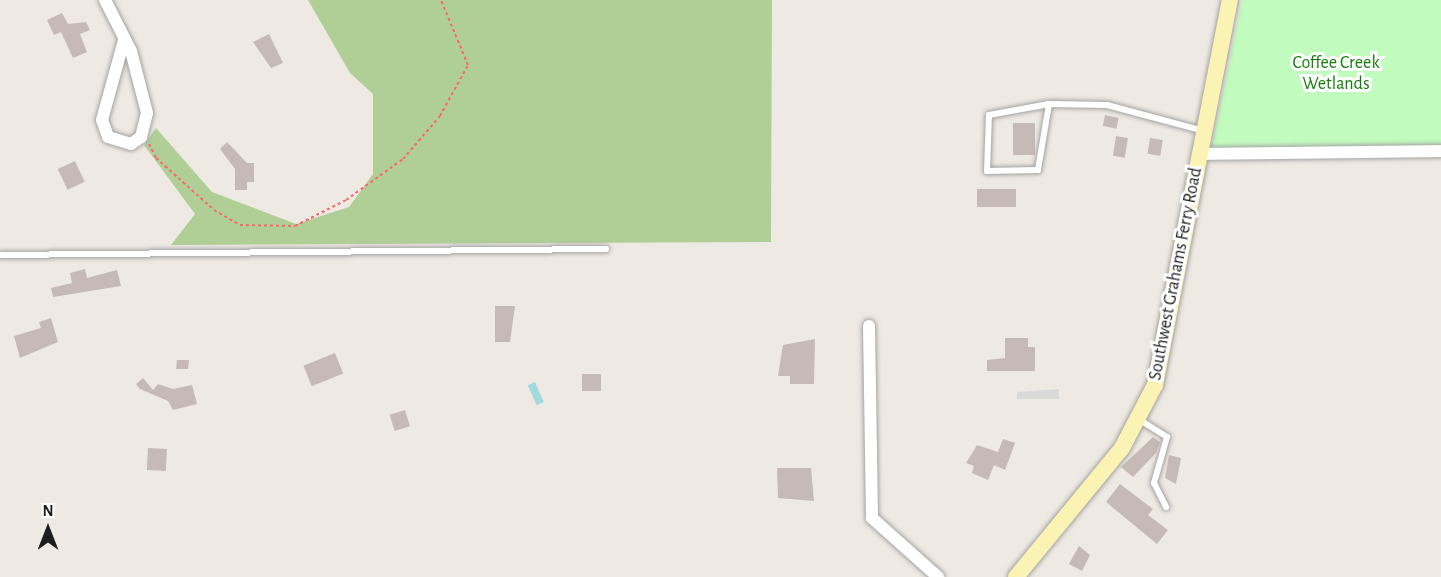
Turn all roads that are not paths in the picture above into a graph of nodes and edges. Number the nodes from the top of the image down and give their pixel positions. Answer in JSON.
{"nodes":[{"id":1,"x":105,"y":0,"type":"edge"},
{"id":2,"x":1230,"y":0,"type":"edge"},
{"id":3,"x":124,"y":40,"type":"junction"},
{"id":4,"x":1049,"y":104,"type":"junction"},
{"id":5,"x":1205,"y":131,"type":"junction"},
{"id":6,"x":1441,"y":151,"type":"edge"},
{"id":7,"x":1201,"y":154,"type":"junction"},
{"id":8,"x":606,"y":249,"type":"dead end"},
{"id":9,"x":0,"y":255,"type":"edge"},
{"id":10,"x":869,"y":326,"type":"dead end"},
{"id":11,"x":1140,"y":420,"type":"junction"},
{"id":12,"x":1166,"y":507,"type":"dead end"},
{"id":13,"x":938,"y":577,"type":"edge"},
{"id":14,"x":1016,"y":577,"type":"edge"}],
"edges":[{"from":1,"to":3,"type":"street"},
{"from":2,"to":5,"type":"main road","name":"Southwest Grahams Ferry Road"},
{"from":3,"to":3,"type":"street"},
{"from":4,"to":4,"type":"lane"},
{"from":4,"to":5,"type":"lane"},
{"from":5,"to":7,"type":"main road","name":"Southwest Grahams Ferry Road"},
{"from":6,"to":7,"type":"street"},
{"from":7,"to":11,"type":"main road","name":"Southwest Grahams Ferry Road"},
{"from":8,"to":9,"type":"lane"},
{"from":10,"to":13,"type":"street"},
{"from":11,"to":12,"type":"lane"},
{"from":11,"to":14,"type":"main road","name":"Southwest Grahams Ferry Road"}]}
